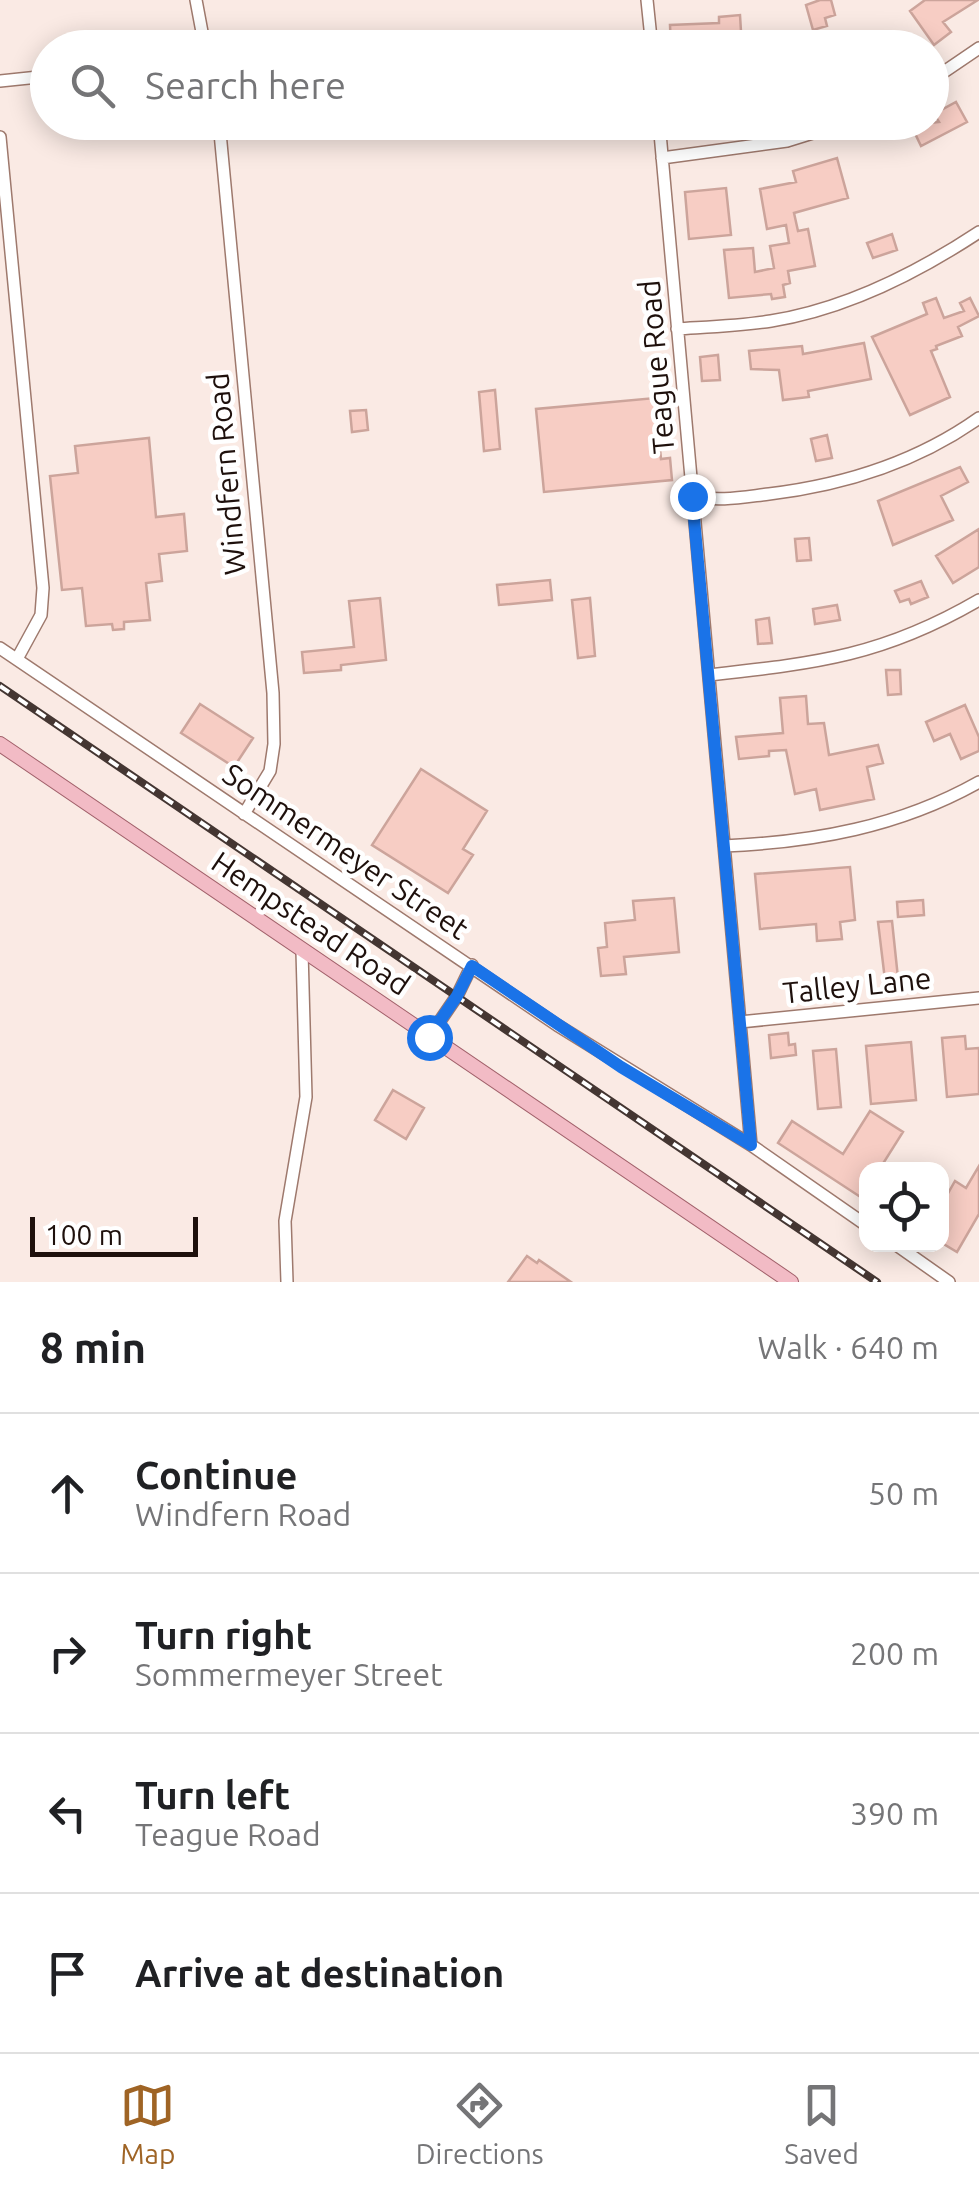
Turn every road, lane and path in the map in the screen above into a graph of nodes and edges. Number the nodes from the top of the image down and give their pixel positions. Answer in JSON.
{"nodes":[{"id":1,"x":196,"y":0,"type":"edge"},
{"id":2,"x":648,"y":0,"type":"edge"},
{"id":3,"x":202,"y":30,"type":"edge"},
{"id":4,"x":650,"y":30,"type":"edge"},
{"id":5,"x":979,"y":48,"type":"edge"},
{"id":6,"x":949,"y":68,"type":"edge"},
{"id":7,"x":30,"y":78,"type":"edge"},
{"id":8,"x":0,"y":81,"type":"edge"},
{"id":9,"x":0,"y":137,"type":"edge"},
{"id":10,"x":220,"y":140,"type":"edge"},
{"id":11,"x":660,"y":140,"type":"edge"},
{"id":12,"x":790,"y":140,"type":"edge"},
{"id":13,"x":662,"y":158,"type":"junction"},
{"id":14,"x":979,"y":232,"type":"edge"},
{"id":15,"x":677,"y":329,"type":"junction"},
{"id":16,"x":979,"y":418,"type":"edge"},
{"id":17,"x":692,"y":496,"type":"junction"},
{"id":18,"x":979,"y":600,"type":"edge"},
{"id":19,"x":0,"y":648,"type":"edge"},
{"id":20,"x":17,"y":659,"type":"junction"},
{"id":21,"x":709,"y":675,"type":"junction"},
{"id":22,"x":0,"y":744,"type":"edge"},
{"id":23,"x":979,"y":782,"type":"edge"},
{"id":24,"x":244,"y":814,"type":"junction"},
{"id":25,"x":724,"y":846,"type":"junction"},
{"id":26,"x":302,"y":952,"type":"junction"},
{"id":27,"x":472,"y":966,"type":"junction"},
{"id":28,"x":979,"y":998,"type":"edge"},
{"id":29,"x":740,"y":1022,"type":"junction"},
{"id":30,"x":429,"y":1037,"type":"junction"},
{"id":31,"x":751,"y":1145,"type":"junction"},
{"id":32,"x":859,"y":1220,"type":"edge"},
{"id":33,"x":906,"y":1252,"type":"edge"},
{"id":34,"x":287,"y":1282,"type":"edge"},
{"id":35,"x":791,"y":1282,"type":"edge"},
{"id":36,"x":949,"y":1282,"type":"edge"}],
"edges":[{"from":1,"to":3,"type":"street"},
{"from":2,"to":4,"type":"street"},
{"from":5,"to":6,"type":"street"},
{"from":7,"to":8,"type":"street"},
{"from":9,"to":20,"type":"street"},
{"from":10,"to":24,"type":"street","name":"Windfern Road"},
{"from":11,"to":13,"type":"street","name":"Teague Road"},
{"from":12,"to":13,"type":"street"},
{"from":13,"to":15,"type":"street","name":"Teague Road"},
{"from":14,"to":15,"type":"street"},
{"from":15,"to":17,"type":"street","name":"Teague Road"},
{"from":16,"to":17,"type":"street"},
{"from":17,"to":21,"type":"street","name":"Teague Road"},
{"from":18,"to":21,"type":"street"},
{"from":19,"to":20,"type":"street","name":"Sommermeyer Street"},
{"from":20,"to":24,"type":"street","name":"Sommermeyer Street"},
{"from":21,"to":25,"type":"street","name":"Teague Road"},
{"from":22,"to":26,"type":"main road","name":"Hempstead Road"},
{"from":23,"to":25,"type":"street"},
{"from":24,"to":27,"type":"street","name":"Sommermeyer Street"},
{"from":25,"to":29,"type":"street","name":"Teague Road"},
{"from":26,"to":30,"type":"main road","name":"Hempstead Road"},
{"from":26,"to":34,"type":"street"},
{"from":27,"to":30,"type":"street"},
{"from":27,"to":31,"type":"street","name":"Sommermeyer Street"},
{"from":28,"to":29,"type":"street","name":"Talley Lane"},
{"from":29,"to":31,"type":"street","name":"Teague Road"},
{"from":30,"to":35,"type":"main road","name":"Hempstead Road"},
{"from":31,"to":32,"type":"street","name":"Sommermeyer Street"},
{"from":33,"to":36,"type":"street"}]}
